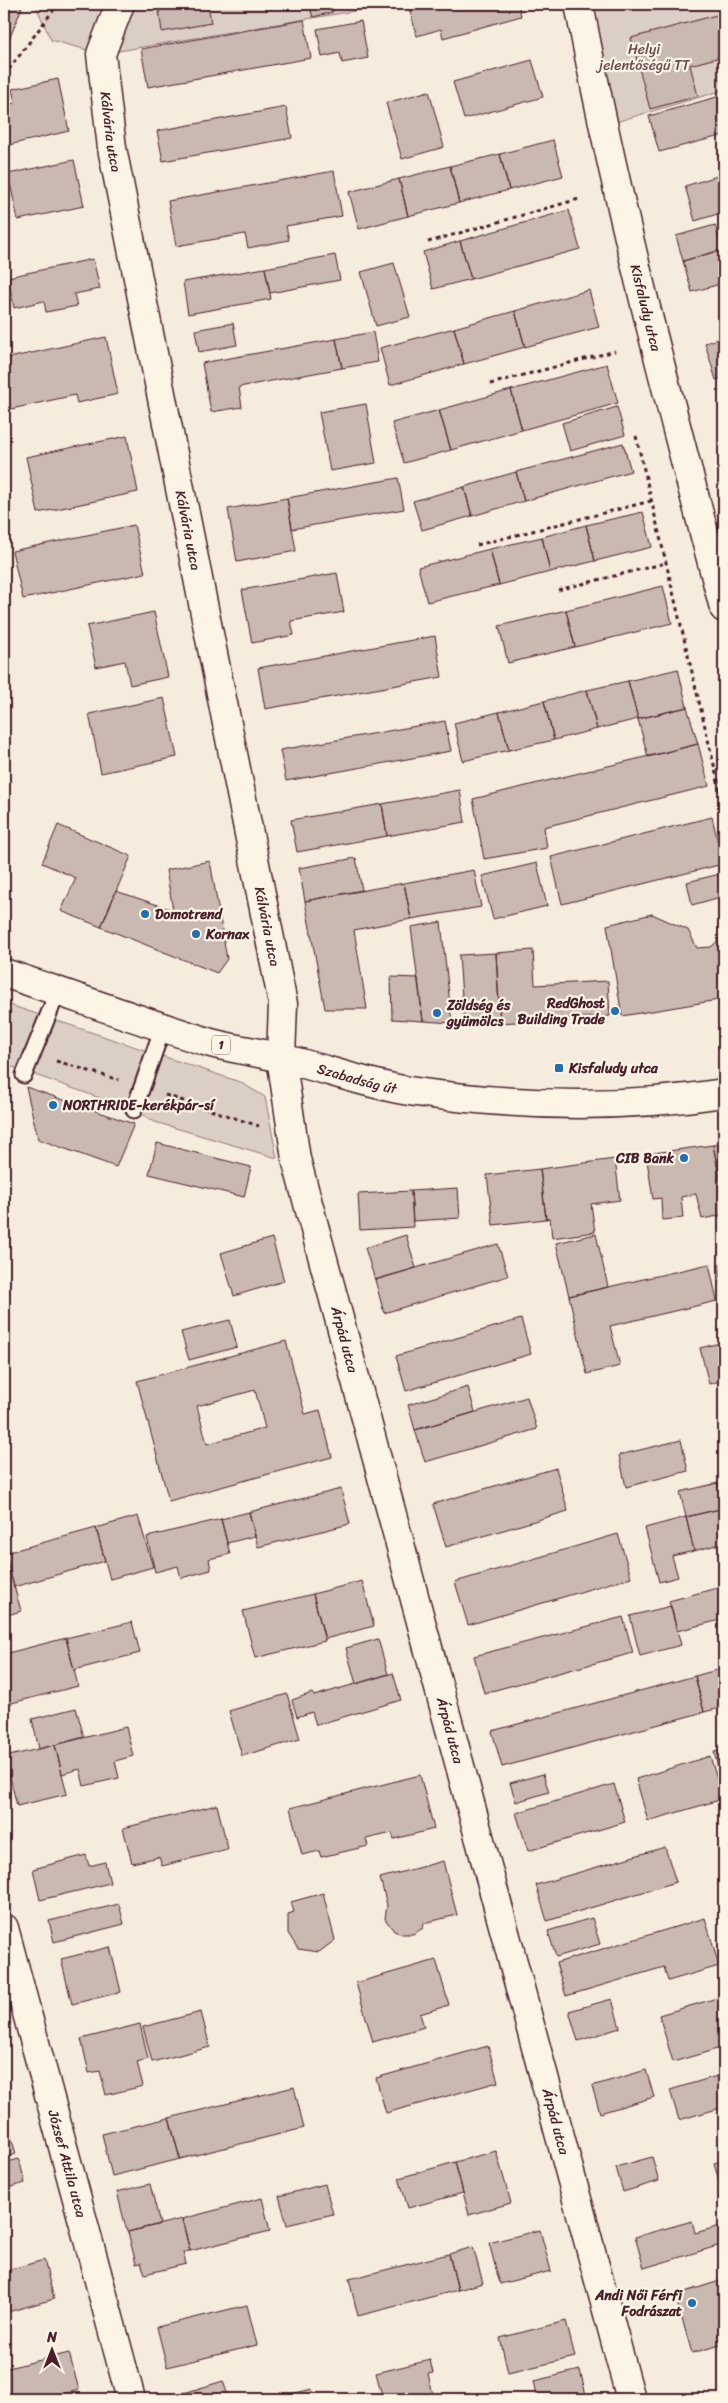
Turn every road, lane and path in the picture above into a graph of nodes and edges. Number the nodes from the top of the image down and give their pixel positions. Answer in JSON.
{"nodes":[{"id":1,"x":58,"y":4,"type":"edge"},
{"id":2,"x":120,"y":4,"type":"edge"},
{"id":3,"x":579,"y":4,"type":"edge"},
{"id":4,"x":4,"y":76,"type":"edge"},
{"id":5,"x":579,"y":199,"type":"dead end"},
{"id":6,"x":428,"y":242,"type":"dead end"},
{"id":7,"x":615,"y":351,"type":"dead end"},
{"id":8,"x":490,"y":384,"type":"dead end"},
{"id":9,"x":636,"y":436,"type":"dead end"},
{"id":10,"x":651,"y":501,"type":"junction"},
{"id":11,"x":478,"y":545,"type":"dead end"},
{"id":12,"x":666,"y":563,"type":"junction"},
{"id":13,"x":558,"y":590,"type":"dead end"},
{"id":14,"x":724,"y":608,"type":"edge"},
{"id":15,"x":724,"y":807,"type":"edge"},
{"id":16,"x":4,"y":973,"type":"edge"},
{"id":17,"x":58,"y":991,"type":"junction"},
{"id":18,"x":163,"y":1026,"type":"junction"},
{"id":19,"x":281,"y":1058,"type":"junction"},
{"id":20,"x":24,"y":1075,"type":"dead end"},
{"id":21,"x":724,"y":1093,"type":"edge"},
{"id":22,"x":134,"y":1110,"type":"dead end"},
{"id":23,"x":214,"y":1110,"type":"dead end"},
{"id":24,"x":293,"y":1136,"type":"junction"},
{"id":25,"x":4,"y":1928,"type":"edge"},
{"id":26,"x":131,"y":2399,"type":"edge"},
{"id":27,"x":631,"y":2399,"type":"edge"}],
"edges":[{"from":1,"to":4,"type":"path"},
{"from":2,"to":19,"type":"street","name":"Kálvária utca"},
{"from":3,"to":14,"type":"street","name":"Kisfaludy utca"},
{"from":5,"to":6,"type":"path"},
{"from":7,"to":8,"type":"path"},
{"from":9,"to":10,"type":"path"},
{"from":10,"to":11,"type":"path"},
{"from":10,"to":12,"type":"path"},
{"from":12,"to":13,"type":"path"},
{"from":12,"to":15,"type":"path"},
{"from":16,"to":17,"type":"street","name":"Szabadság út","number":"1"},
{"from":17,"to":18,"type":"street","name":"Szabadság út","number":"1"},
{"from":17,"to":20,"type":"lane"},
{"from":18,"to":19,"type":"street","name":"Szabadság út","number":"1"},
{"from":18,"to":22,"type":"lane"},
{"from":19,"to":21,"type":"street","name":"Szabadság út","number":"1"},
{"from":19,"to":24,"type":"street","name":"Árpád utca"},
{"from":23,"to":24,"type":"path"},
{"from":24,"to":27,"type":"street","name":"Árpád utca"},
{"from":25,"to":26,"type":"street","name":"József Attila utca"}]}
